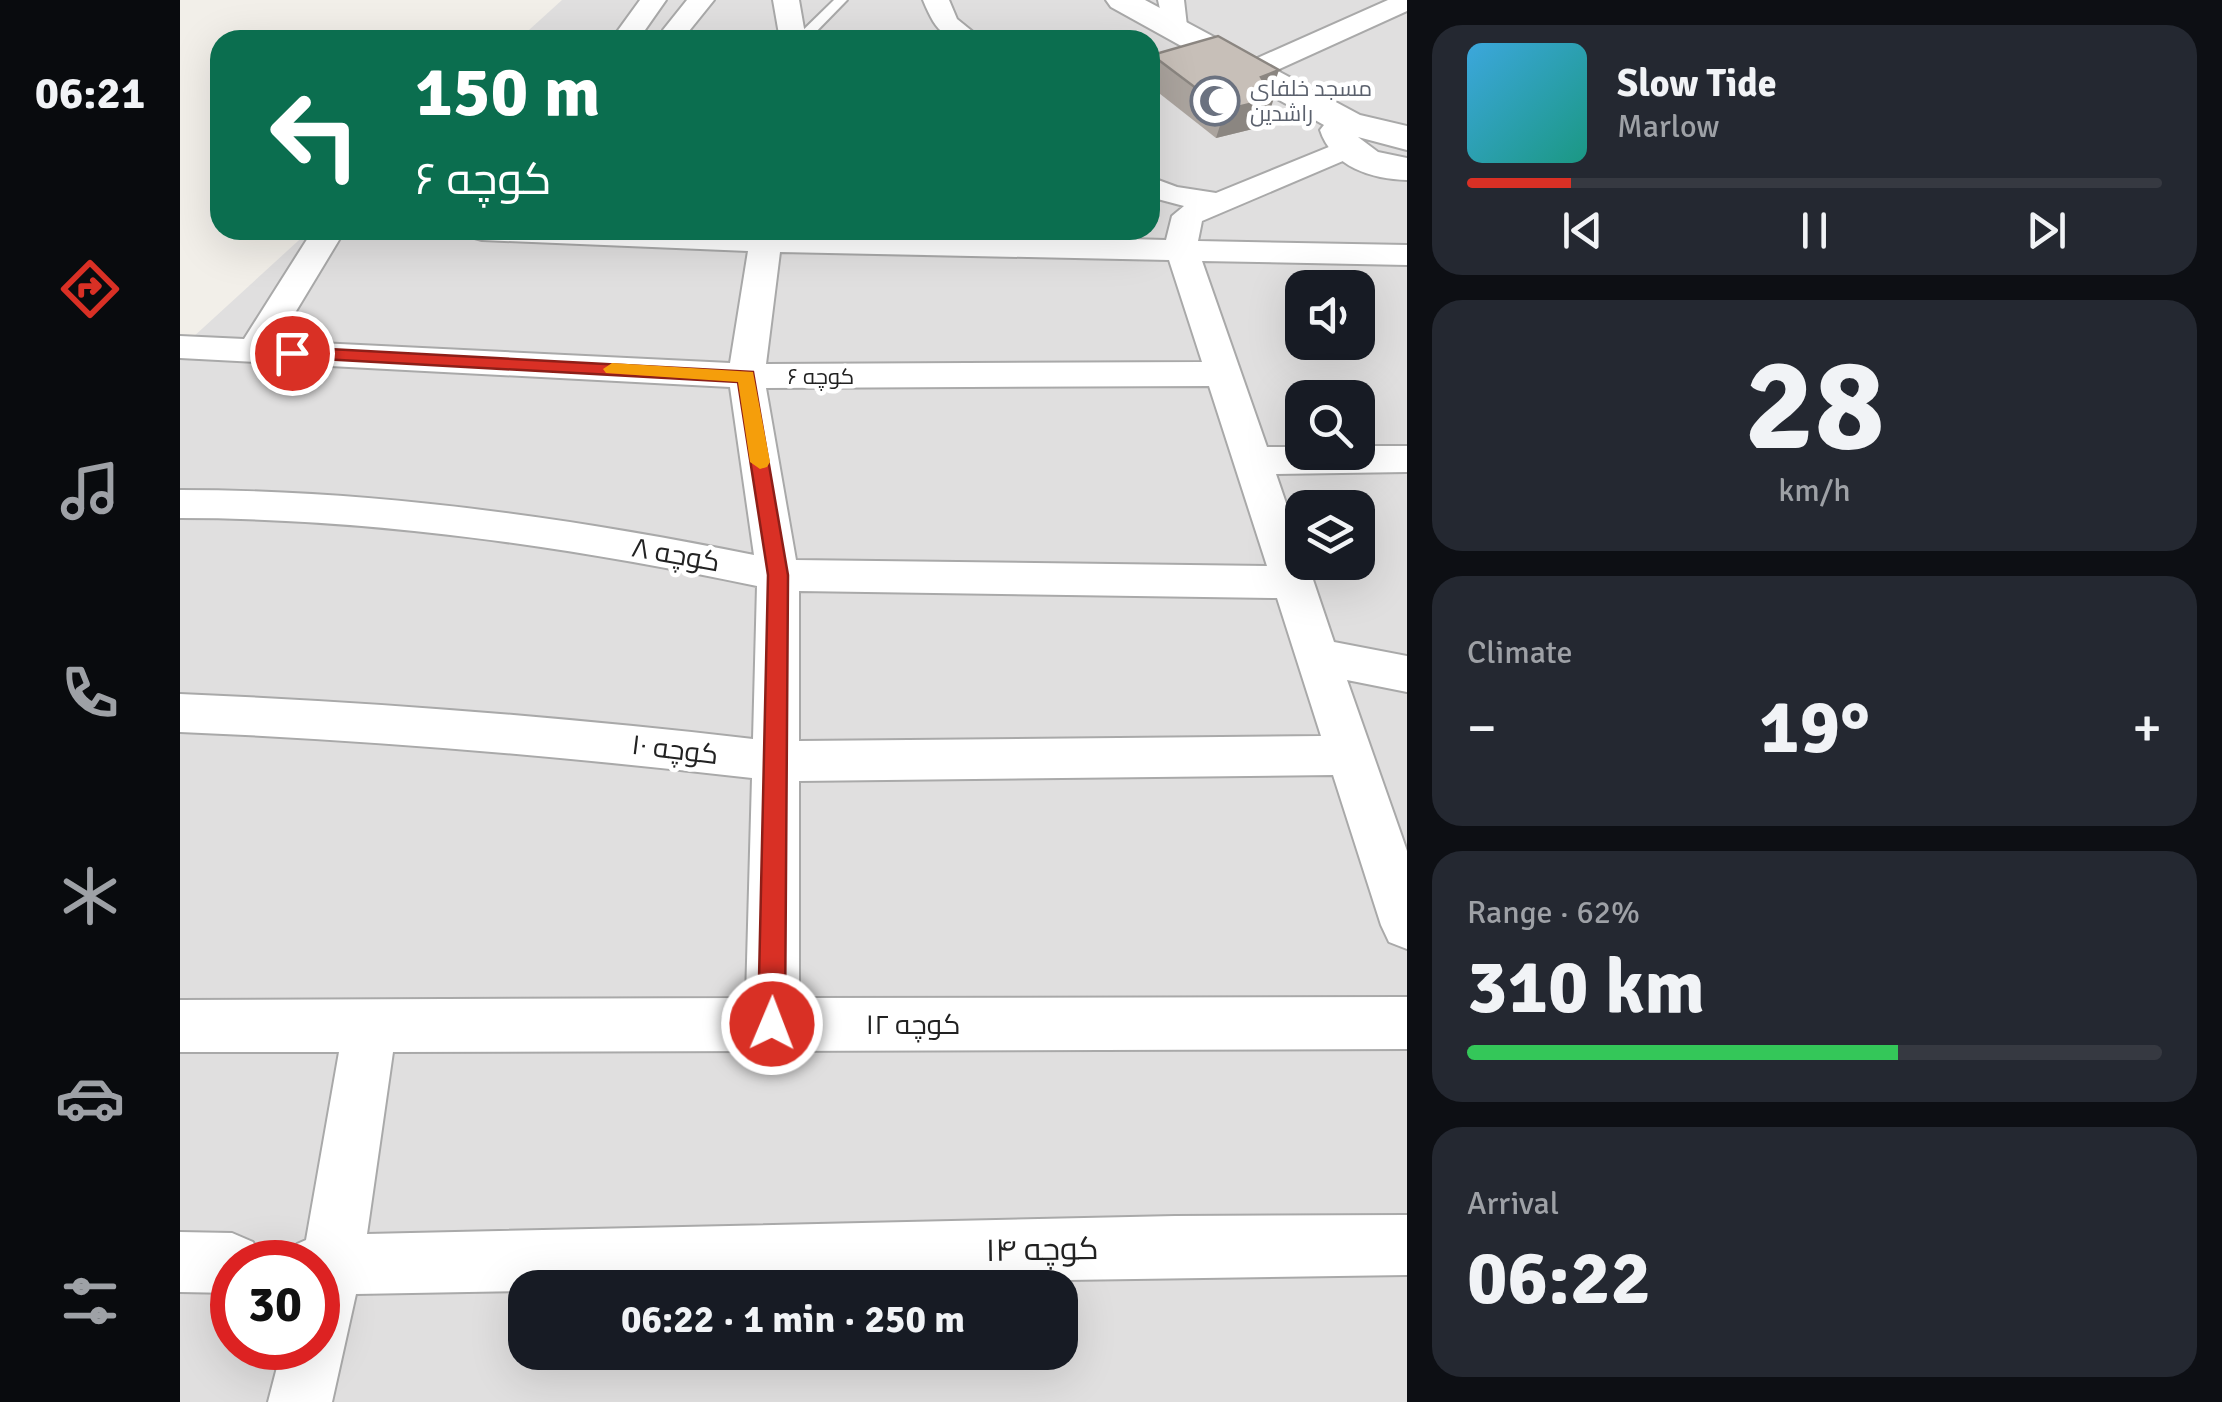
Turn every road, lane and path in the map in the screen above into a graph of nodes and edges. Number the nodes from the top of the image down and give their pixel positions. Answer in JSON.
{"nodes":[{"id":1,"x":653,"y":0,"type":"edge"},
{"id":2,"x":701,"y":0,"type":"edge"},
{"id":3,"x":786,"y":0,"type":"edge"},
{"id":4,"x":841,"y":0,"type":"edge"},
{"id":5,"x":936,"y":0,"type":"edge"},
{"id":6,"x":1122,"y":0,"type":"edge"},
{"id":7,"x":1407,"y":1,"type":"edge"},
{"id":8,"x":1172,"y":13,"type":"edge"},
{"id":9,"x":631,"y":30,"type":"edge"},
{"id":10,"x":676,"y":30,"type":"dead end"},
{"id":11,"x":794,"y":30,"type":"edge"},
{"id":12,"x":808,"y":30,"type":"edge"},
{"id":13,"x":956,"y":30,"type":"edge"},
{"id":14,"x":1254,"y":70,"type":"junction"},
{"id":15,"x":1348,"y":137,"type":"junction"},
{"id":16,"x":1405,"y":162,"type":"edge"},
{"id":17,"x":1160,"y":190,"type":"edge"},
{"id":18,"x":1222,"y":202,"type":"junction"},
{"id":19,"x":1160,"y":211,"type":"edge"},
{"id":20,"x":323,"y":240,"type":"edge"},
{"id":21,"x":764,"y":240,"type":"edge"},
{"id":22,"x":950,"y":240,"type":"edge"},
{"id":23,"x":1182,"y":245,"type":"junction"},
{"id":24,"x":1407,"y":256,"type":"edge"},
{"id":25,"x":180,"y":347,"type":"edge"},
{"id":26,"x":254,"y":351,"type":"junction"},
{"id":27,"x":746,"y":376,"type":"junction"},
{"id":28,"x":1227,"y":387,"type":"junction"},
{"id":29,"x":1407,"y":459,"type":"edge"},
{"id":30,"x":1252,"y":461,"type":"junction"},
{"id":31,"x":180,"y":504,"type":"edge"},
{"id":32,"x":778,"y":575,"type":"junction"},
{"id":33,"x":1292,"y":582,"type":"junction"},
{"id":34,"x":1317,"y":656,"type":"junction"},
{"id":35,"x":1407,"y":674,"type":"edge"},
{"id":36,"x":180,"y":713,"type":"edge"},
{"id":37,"x":1350,"y":755,"type":"junction"},
{"id":38,"x":775,"y":761,"type":"junction"},
{"id":39,"x":1404,"y":907,"type":"edge"},
{"id":40,"x":1407,"y":1023,"type":"edge"},
{"id":41,"x":772,"y":1024,"type":"junction"},
{"id":42,"x":180,"y":1026,"type":"edge"},
{"id":43,"x":370,"y":1026,"type":"junction"},
{"id":44,"x":330,"y":1240,"type":"edge"},
{"id":45,"x":1407,"y":1245,"type":"edge"},
{"id":46,"x":180,"y":1262,"type":"edge"},
{"id":47,"x":210,"y":1263,"type":"edge"},
{"id":48,"x":340,"y":1265,"type":"edge"},
{"id":49,"x":308,"y":1370,"type":"edge"},
{"id":50,"x":300,"y":1402,"type":"edge"}],
"edges":[{"from":1,"to":9,"type":"street"},
{"from":2,"to":10,"type":"street"},
{"from":3,"to":11,"type":"street"},
{"from":4,"to":12,"type":"lane"},
{"from":5,"to":13,"type":"street"},
{"from":6,"to":8,"type":"street"},
{"from":7,"to":14,"type":"street"},
{"from":8,"to":14,"type":"street"},
{"from":14,"to":15,"type":"street"},
{"from":15,"to":16,"type":"street"},
{"from":15,"to":18,"type":"street"},
{"from":17,"to":18,"type":"street"},
{"from":18,"to":23,"type":"street"},
{"from":19,"to":23,"type":"street"},
{"from":20,"to":26,"type":"street"},
{"from":21,"to":27,"type":"street"},
{"from":22,"to":23,"type":"street"},
{"from":23,"to":24,"type":"street"},
{"from":23,"to":28,"type":"street"},
{"from":25,"to":26,"type":"street","name":"کوچه ۶"},
{"from":26,"to":27,"type":"street","name":"کوچه ۶"},
{"from":27,"to":28,"type":"street","name":"کوچه ۶"},
{"from":27,"to":32,"type":"street"},
{"from":28,"to":30,"type":"street"},
{"from":29,"to":30,"type":"street"},
{"from":30,"to":33,"type":"street"},
{"from":31,"to":32,"type":"street","name":"کوچه ۸"},
{"from":32,"to":33,"type":"street","name":"کوچه ۸"},
{"from":32,"to":38,"type":"street"},
{"from":33,"to":34,"type":"street"},
{"from":34,"to":35,"type":"street"},
{"from":34,"to":37,"type":"street"},
{"from":36,"to":38,"type":"street","name":"کوچه ۱۰"},
{"from":37,"to":38,"type":"street","name":"کوچه ۱۰"},
{"from":37,"to":39,"type":"street"},
{"from":38,"to":41,"type":"street"},
{"from":40,"to":41,"type":"street","name":"کوچه ۱۲"},
{"from":41,"to":43,"type":"street","name":"کوچه ۱۲"},
{"from":42,"to":43,"type":"street","name":"کوچه ۱۲"},
{"from":43,"to":44,"type":"street"},
{"from":45,"to":48,"type":"street","name":"کوچه ۱۴"},
{"from":46,"to":47,"type":"street"},
{"from":49,"to":50,"type":"street"}]}
